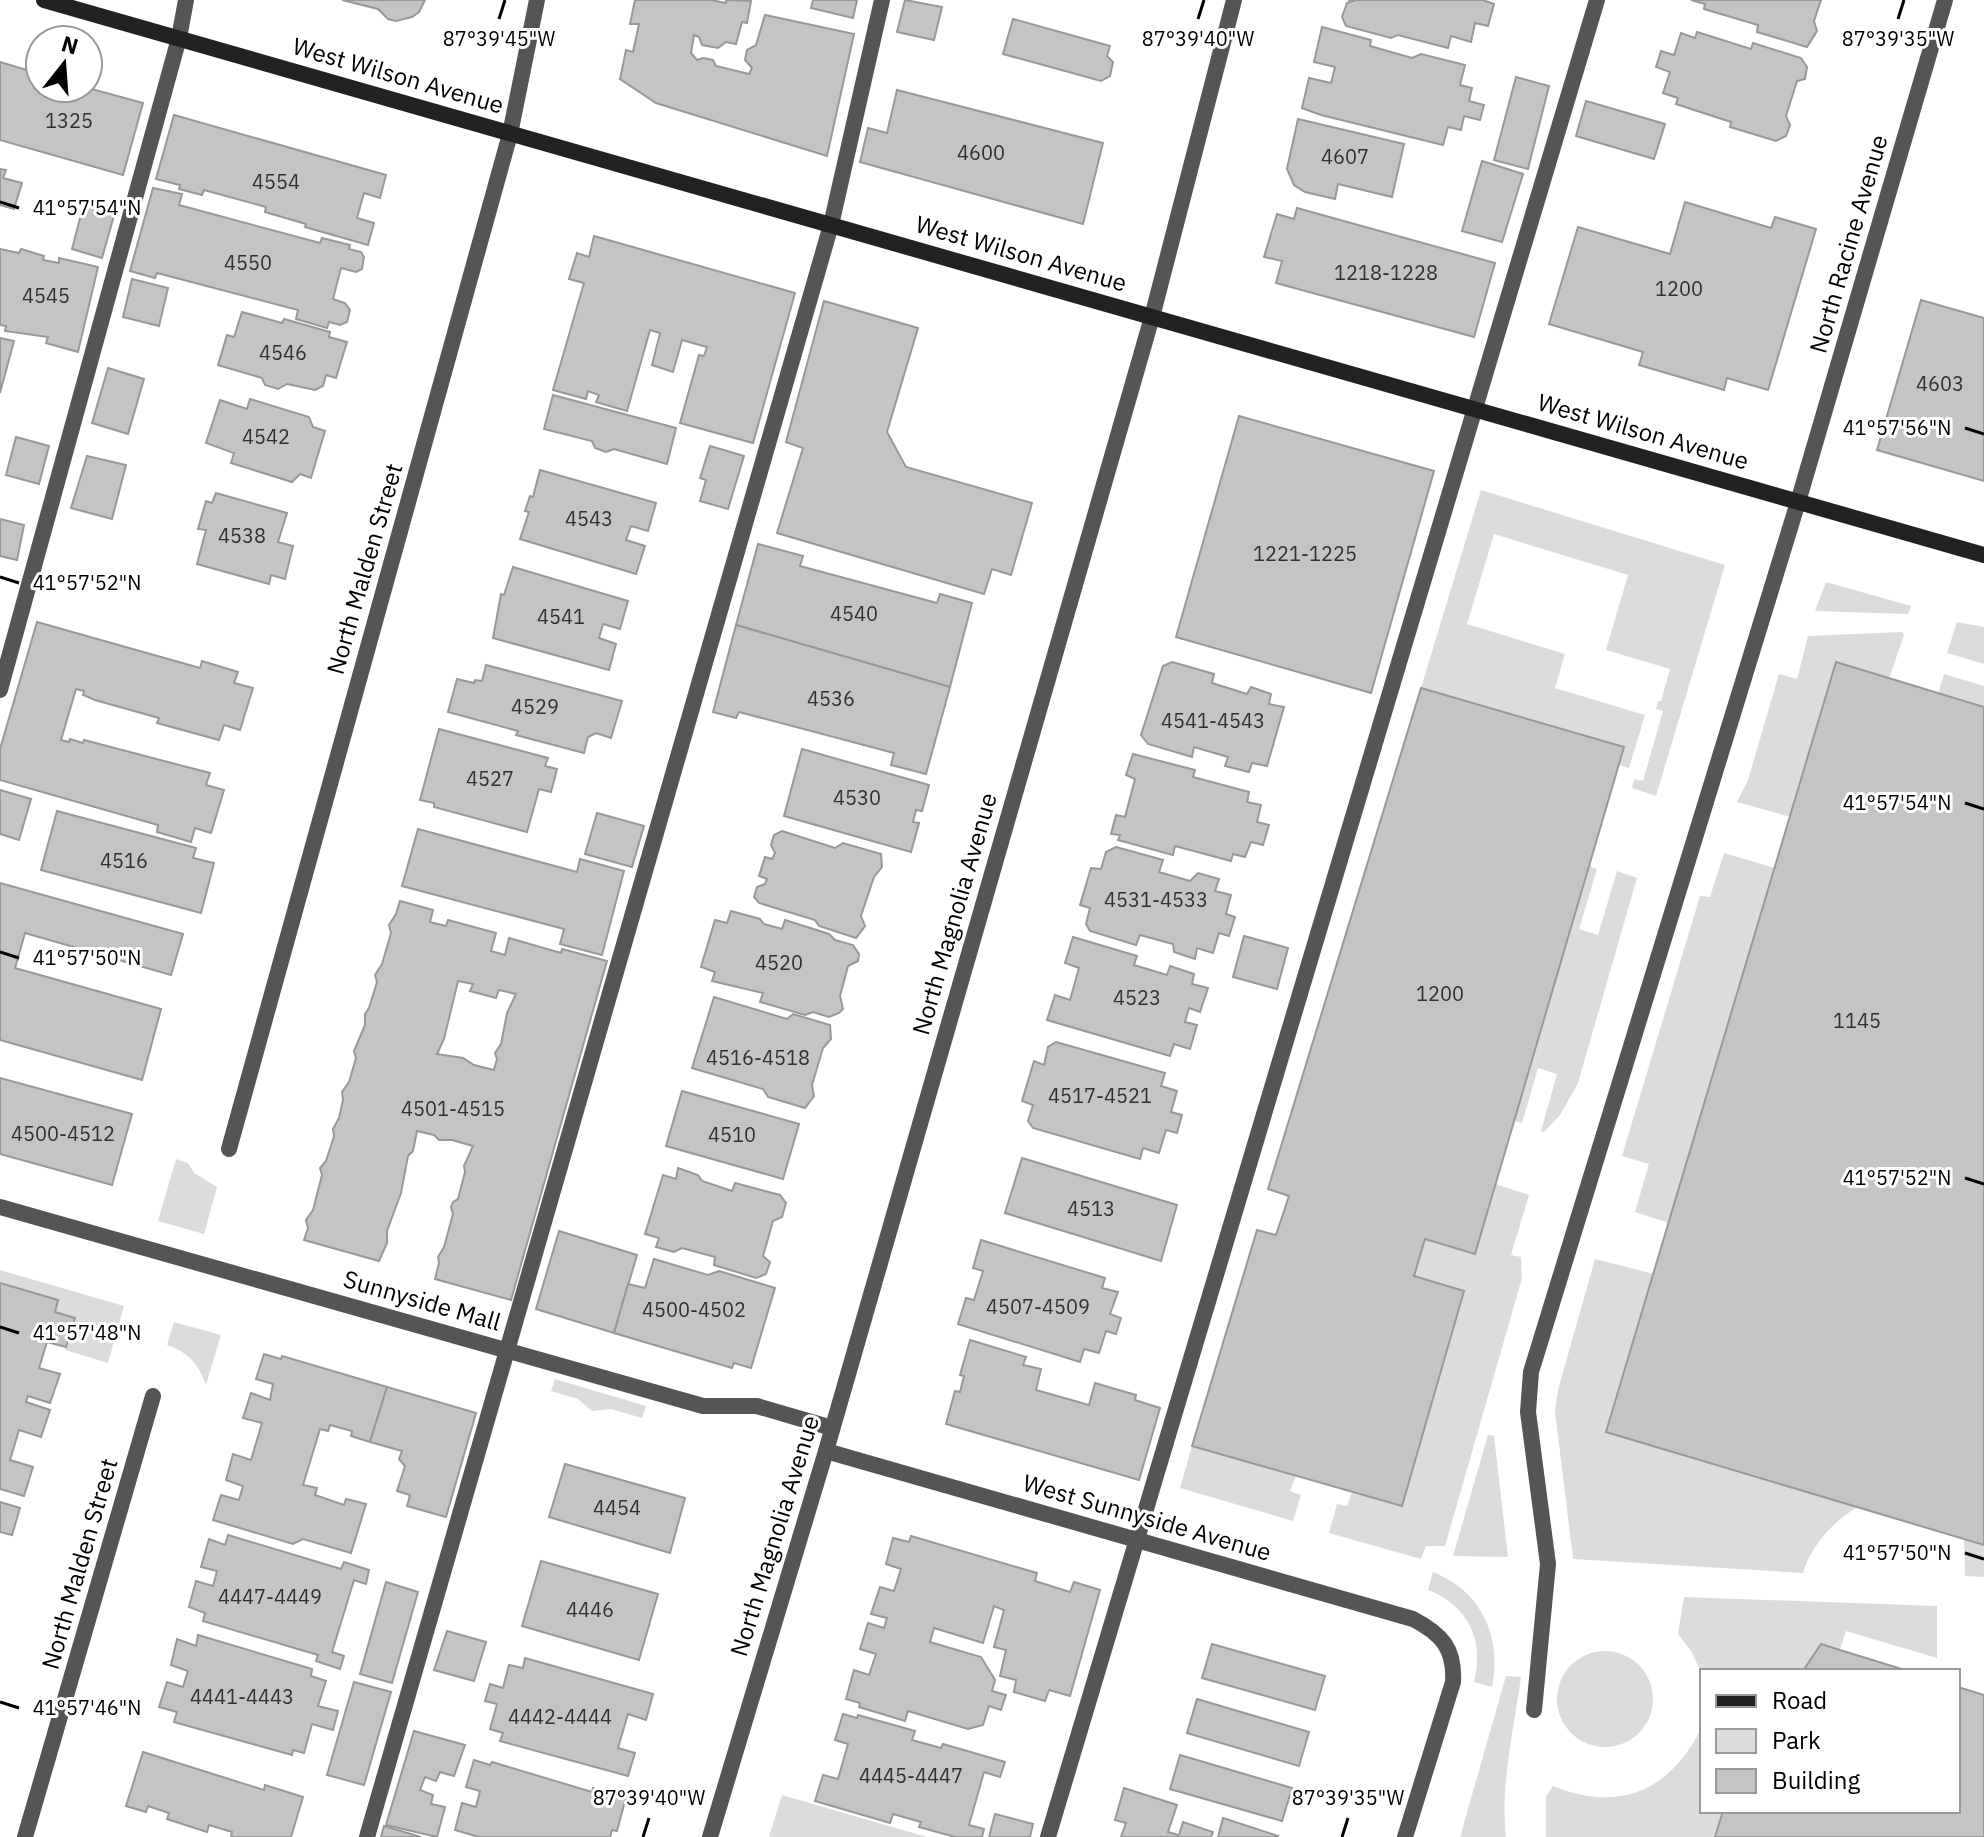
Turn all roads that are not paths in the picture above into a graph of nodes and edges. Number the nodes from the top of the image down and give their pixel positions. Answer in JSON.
{"nodes":[{"id":1,"x":44,"y":0,"type":"edge"},
{"id":2,"x":186,"y":0,"type":"edge"},
{"id":3,"x":537,"y":0,"type":"edge"},
{"id":4,"x":882,"y":0,"type":"edge"},
{"id":5,"x":1234,"y":0,"type":"edge"},
{"id":6,"x":1597,"y":0,"type":"edge"},
{"id":7,"x":1945,"y":0,"type":"edge"},
{"id":8,"x":179,"y":38,"type":"junction"},
{"id":9,"x":510,"y":134,"type":"junction"},
{"id":10,"x":831,"y":225,"type":"junction"},
{"id":11,"x":1152,"y":317,"type":"junction"},
{"id":12,"x":1475,"y":409,"type":"junction"},
{"id":13,"x":1798,"y":502,"type":"junction"},
{"id":14,"x":1984,"y":555,"type":"edge"},
{"id":15,"x":0,"y":690,"type":"edge"},
{"id":16,"x":229,"y":1149,"type":"dead end"},
{"id":17,"x":0,"y":1207,"type":"edge"},
{"id":18,"x":507,"y":1351,"type":"junction"},
{"id":19,"x":153,"y":1396,"type":"dead end"},
{"id":20,"x":832,"y":1428,"type":"junction"},
{"id":21,"x":826,"y":1451,"type":"junction"},
{"id":22,"x":1137,"y":1541,"type":"junction"},
{"id":23,"x":1534,"y":1710,"type":"dead end"},
{"id":24,"x":25,"y":1837,"type":"edge"},
{"id":25,"x":367,"y":1837,"type":"edge"},
{"id":26,"x":710,"y":1837,"type":"edge"},
{"id":27,"x":1048,"y":1837,"type":"edge"},
{"id":28,"x":1405,"y":1837,"type":"edge"}],
"edges":[{"from":1,"to":8,"type":"street","name":"West Wilson Avenue"},
{"from":2,"to":8,"type":"street"},
{"from":3,"to":9,"type":"street","name":"North Malden Street"},
{"from":4,"to":10,"type":"street"},
{"from":5,"to":11,"type":"street","name":"North Magnolia Avenue"},
{"from":6,"to":12,"type":"street"},
{"from":7,"to":13,"type":"street","name":"North Racine Avenue"},
{"from":8,"to":9,"type":"street","name":"West Wilson Avenue"},
{"from":8,"to":15,"type":"street"},
{"from":9,"to":10,"type":"street","name":"West Wilson Avenue"},
{"from":9,"to":16,"type":"street","name":"North Malden Street"},
{"from":10,"to":11,"type":"street","name":"West Wilson Avenue"},
{"from":10,"to":18,"type":"street"},
{"from":11,"to":12,"type":"street","name":"West Wilson Avenue"},
{"from":11,"to":20,"type":"street","name":"North Magnolia Avenue"},
{"from":12,"to":13,"type":"street","name":"West Wilson Avenue"},
{"from":12,"to":22,"type":"street"},
{"from":13,"to":14,"type":"street","name":"West Wilson Avenue"},
{"from":13,"to":23,"type":"street","name":"North Racine Avenue"},
{"from":17,"to":18,"type":"street","name":"Sunnyside Mall"},
{"from":18,"to":20,"type":"street","name":"Sunnyside Mall"},
{"from":18,"to":25,"type":"street"},
{"from":19,"to":24,"type":"street","name":"North Malden Street"},
{"from":20,"to":21,"type":"street","name":"North Magnolia Avenue"},
{"from":21,"to":22,"type":"street","name":"West Sunnyside Avenue"},
{"from":21,"to":26,"type":"street","name":"North Magnolia Avenue"},
{"from":22,"to":27,"type":"street"},
{"from":22,"to":28,"type":"street","name":"West Sunnyside Avenue"}]}
